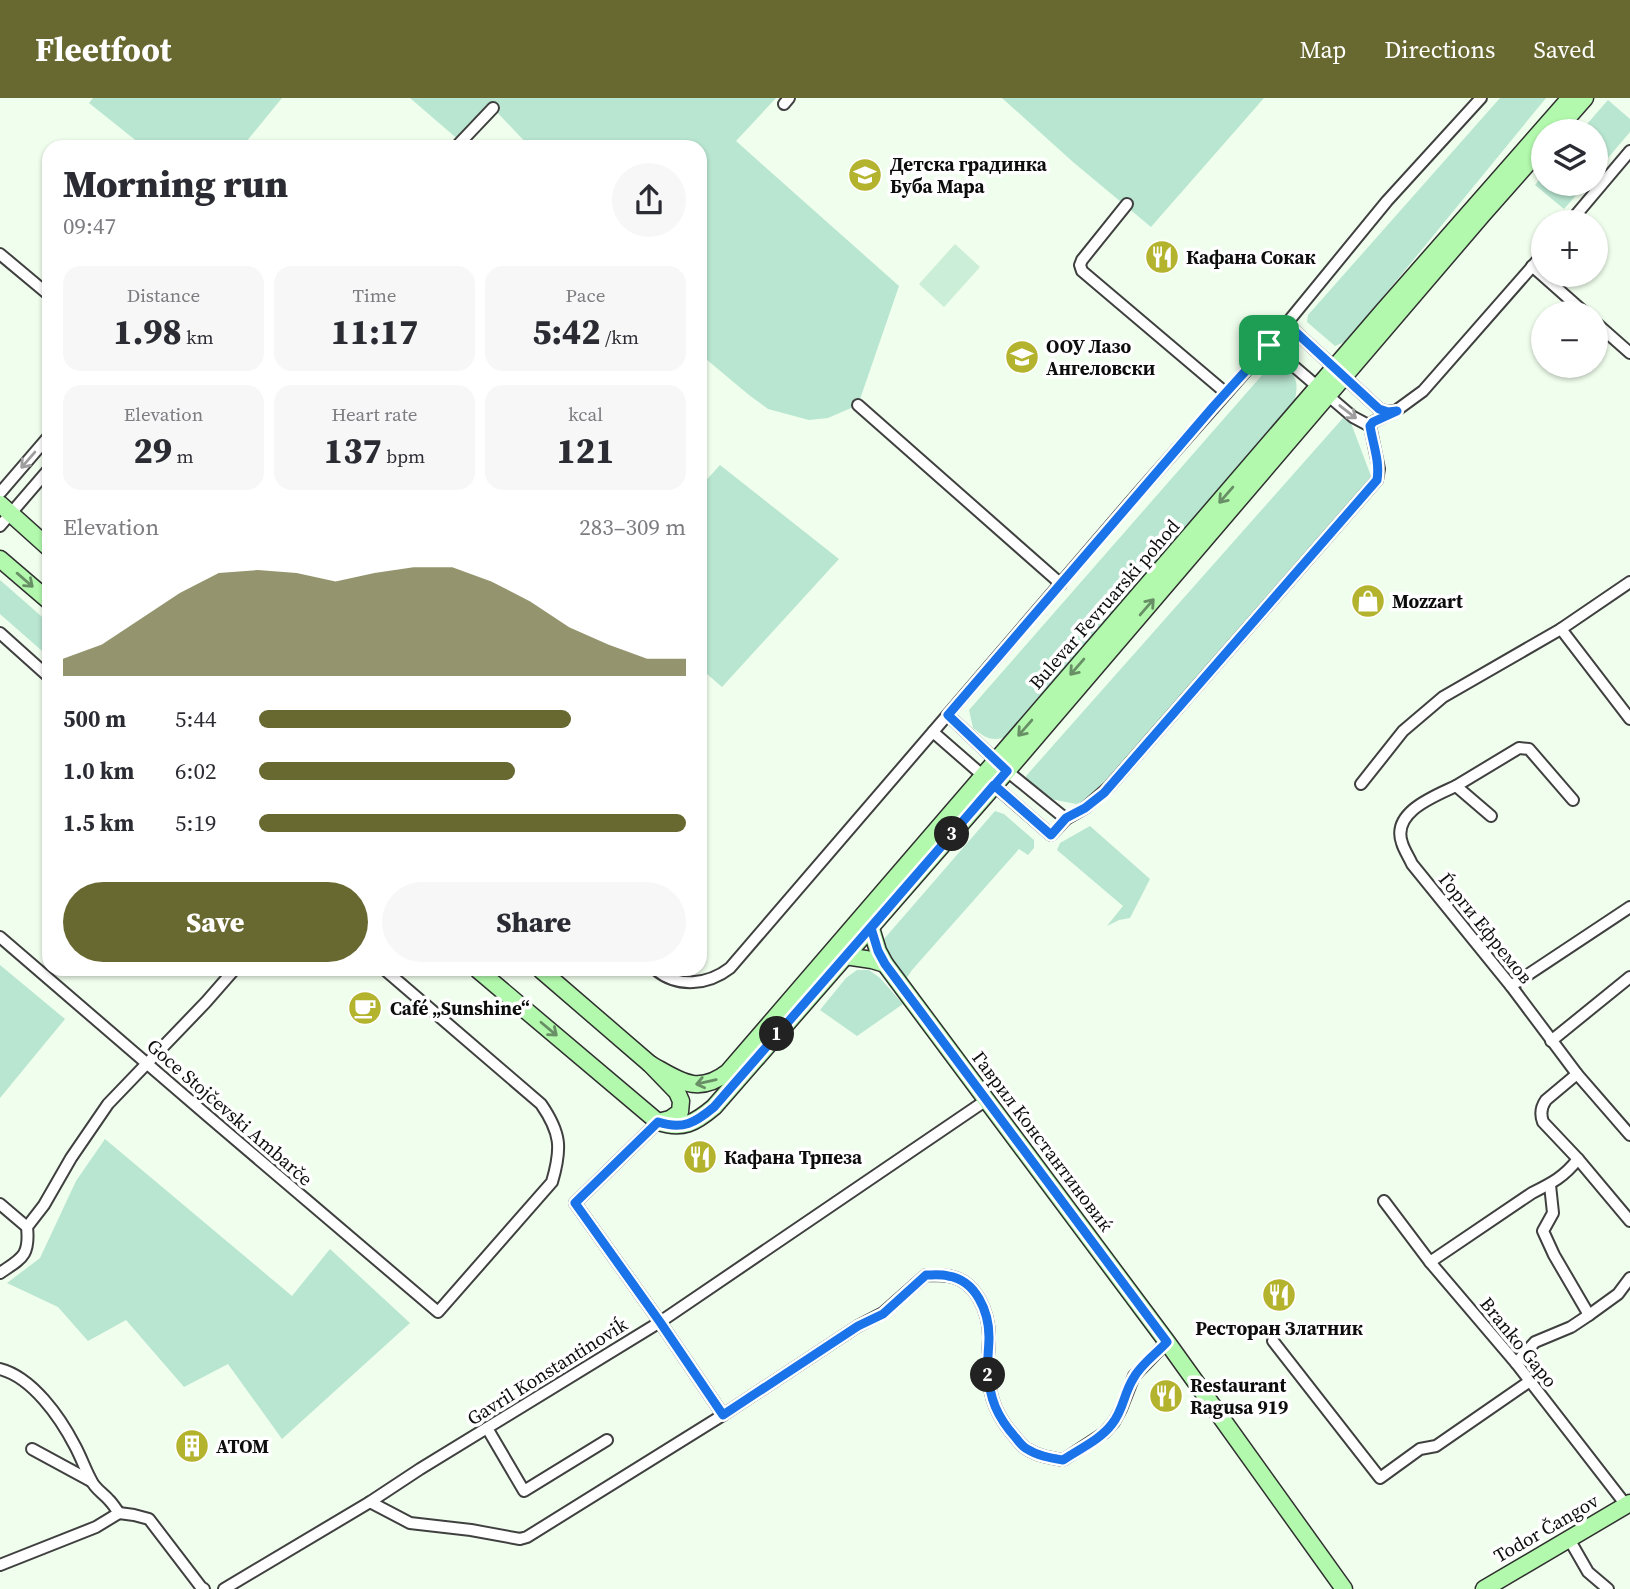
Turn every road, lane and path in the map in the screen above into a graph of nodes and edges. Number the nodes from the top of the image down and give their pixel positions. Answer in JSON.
{"nodes":[{"id":1,"x":1481,"y":98,"type":"edge"},
{"id":2,"x":1570,"y":98,"type":"edge"},
{"id":3,"x":1585,"y":98,"type":"edge"},
{"id":4,"x":494,"y":108,"type":"dead end"},
{"id":5,"x":1567,"y":119,"type":"edge"},
{"id":6,"x":463,"y":140,"type":"edge"},
{"id":7,"x":1630,"y":151,"type":"edge"},
{"id":8,"x":1531,"y":160,"type":"edge"},
{"id":9,"x":1126,"y":204,"type":"dead end"},
{"id":10,"x":1580,"y":210,"type":"edge"},
{"id":11,"x":0,"y":254,"type":"edge"},
{"id":12,"x":1531,"y":267,"type":"edge"},
{"id":13,"x":1556,"y":287,"type":"edge"},
{"id":14,"x":42,"y":289,"type":"edge"},
{"id":15,"x":1571,"y":301,"type":"edge"},
{"id":16,"x":1287,"y":324,"type":"junction"},
{"id":17,"x":1608,"y":334,"type":"edge"},
{"id":18,"x":1269,"y":345,"type":"junction"},
{"id":19,"x":1630,"y":353,"type":"edge"},
{"id":20,"x":1340,"y":373,"type":"junction"},
{"id":21,"x":1323,"y":392,"type":"junction"},
{"id":22,"x":1226,"y":393,"type":"junction"},
{"id":23,"x":858,"y":405,"type":"dead end"},
{"id":24,"x":1397,"y":411,"type":"junction"},
{"id":25,"x":1370,"y":426,"type":"junction"},
{"id":26,"x":42,"y":444,"type":"edge"},
{"id":27,"x":42,"y":475,"type":"edge"},
{"id":28,"x":0,"y":493,"type":"edge"},
{"id":29,"x":4,"y":515,"type":"edge"},
{"id":30,"x":42,"y":543,"type":"edge"},
{"id":31,"x":0,"y":559,"type":"edge"},
{"id":32,"x":1630,"y":582,"type":"edge"},
{"id":33,"x":1061,"y":584,"type":"junction"},
{"id":34,"x":42,"y":595,"type":"edge"},
{"id":35,"x":1561,"y":629,"type":"junction"},
{"id":36,"x":0,"y":633,"type":"edge"},
{"id":37,"x":42,"y":671,"type":"edge"},
{"id":38,"x":948,"y":715,"type":"junction"},
{"id":39,"x":1630,"y":719,"type":"edge"},
{"id":40,"x":933,"y":732,"type":"junction"},
{"id":41,"x":1002,"y":766,"type":"junction"},
{"id":42,"x":989,"y":781,"type":"junction"},
{"id":43,"x":1361,"y":784,"type":"dead end"},
{"id":44,"x":1456,"y":786,"type":"junction"},
{"id":45,"x":1573,"y":800,"type":"dead end"},
{"id":46,"x":1491,"y":816,"type":"dead end"},
{"id":47,"x":1066,"y":818,"type":"junction"},
{"id":48,"x":1630,"y":907,"type":"edge"},
{"id":49,"x":871,"y":928,"type":"junction"},
{"id":50,"x":0,"y":937,"type":"edge"},
{"id":51,"x":845,"y":956,"type":"junction"},
{"id":52,"x":885,"y":964,"type":"junction"},
{"id":53,"x":42,"y":973,"type":"edge"},
{"id":54,"x":46,"y":976,"type":"edge"},
{"id":55,"x":228,"y":976,"type":"edge"},
{"id":56,"x":392,"y":976,"type":"edge"},
{"id":57,"x":485,"y":976,"type":"edge"},
{"id":58,"x":548,"y":976,"type":"edge"},
{"id":59,"x":664,"y":976,"type":"edge"},
{"id":60,"x":1630,"y":977,"type":"edge"},
{"id":61,"x":1511,"y":986,"type":"junction"},
{"id":62,"x":1551,"y":1041,"type":"junction"},
{"id":63,"x":147,"y":1063,"type":"junction"},
{"id":64,"x":650,"y":1064,"type":"junction"},
{"id":65,"x":1577,"y":1074,"type":"junction"},
{"id":66,"x":985,"y":1101,"type":"junction"},
{"id":67,"x":658,"y":1122,"type":"junction"},
{"id":68,"x":1630,"y":1135,"type":"edge"},
{"id":69,"x":1578,"y":1159,"type":"junction"},
{"id":70,"x":1550,"y":1185,"type":"junction"},
{"id":71,"x":1384,"y":1201,"type":"dead end"},
{"id":72,"x":0,"y":1204,"type":"edge"},
{"id":73,"x":1630,"y":1221,"type":"edge"},
{"id":74,"x":27,"y":1227,"type":"junction"},
{"id":75,"x":1430,"y":1262,"type":"junction"},
{"id":76,"x":0,"y":1273,"type":"edge"},
{"id":77,"x":1630,"y":1278,"type":"edge"},
{"id":78,"x":1589,"y":1315,"type":"junction"},
{"id":79,"x":660,"y":1322,"type":"junction"},
{"id":80,"x":1273,"y":1341,"type":"dead end"},
{"id":81,"x":1167,"y":1342,"type":"junction"},
{"id":82,"x":1516,"y":1363,"type":"junction"},
{"id":83,"x":0,"y":1370,"type":"edge"},
{"id":84,"x":1530,"y":1381,"type":"junction"},
{"id":85,"x":723,"y":1415,"type":"junction"},
{"id":86,"x":487,"y":1428,"type":"junction"},
{"id":87,"x":607,"y":1440,"type":"dead end"},
{"id":88,"x":32,"y":1449,"type":"dead end"},
{"id":89,"x":91,"y":1481,"type":"junction"},
{"id":90,"x":370,"y":1502,"type":"junction"},
{"id":91,"x":1628,"y":1504,"type":"edge"},
{"id":92,"x":119,"y":1513,"type":"junction"},
{"id":93,"x":1569,"y":1539,"type":"junction"},
{"id":94,"x":0,"y":1565,"type":"edge"},
{"id":95,"x":204,"y":1589,"type":"edge"},
{"id":96,"x":224,"y":1589,"type":"edge"},
{"id":97,"x":1343,"y":1589,"type":"edge"},
{"id":98,"x":1483,"y":1589,"type":"edge"},
{"id":99,"x":1608,"y":1589,"type":"edge"}],
"edges":[{"from":1,"to":16,"type":"street"},
{"from":2,"to":20,"type":"street","name":"Bulevar Fevruarski pohod"},
{"from":3,"to":5,"type":"street"},
{"from":4,"to":6,"type":"street"},
{"from":7,"to":10,"type":"street"},
{"from":8,"to":20,"type":"street","name":"Bulevar Fevruarski pohod"},
{"from":9,"to":22,"type":"street"},
{"from":11,"to":14,"type":"street"},
{"from":12,"to":24,"type":"street"},
{"from":13,"to":15,"type":"street"},
{"from":16,"to":18,"type":"street"},
{"from":16,"to":20,"type":"street"},
{"from":17,"to":19,"type":"street"},
{"from":18,"to":21,"type":"street"},
{"from":18,"to":22,"type":"street"},
{"from":20,"to":21,"type":"street","name":"Bulevar Fevruarski pohod"},
{"from":20,"to":24,"type":"street"},
{"from":21,"to":25,"type":"street","one_way":true},
{"from":21,"to":41,"type":"street","name":"Bulevar Fevruarski pohod"},
{"from":22,"to":33,"type":"street"},
{"from":23,"to":33,"type":"street"},
{"from":24,"to":25,"type":"street"},
{"from":25,"to":47,"type":"street"},
{"from":26,"to":28,"type":"street","one_way":true},
{"from":27,"to":29,"type":"street"},
{"from":29,"to":30,"type":"street"},
{"from":31,"to":34,"type":"street","one_way":true},
{"from":32,"to":35,"type":"street"},
{"from":33,"to":38,"type":"street"},
{"from":35,"to":39,"type":"street"},
{"from":35,"to":43,"type":"street"},
{"from":36,"to":37,"type":"street"},
{"from":38,"to":40,"type":"street"},
{"from":38,"to":41,"type":"street"},
{"from":40,"to":42,"type":"street"},
{"from":40,"to":59,"type":"street"},
{"from":41,"to":42,"type":"street","name":"Bulevar Fevruarski pohod"},
{"from":41,"to":47,"type":"street"},
{"from":42,"to":47,"type":"street"},
{"from":42,"to":49,"type":"street","name":"Bulevar Fevruarski pohod"},
{"from":42,"to":64,"type":"street","name":"Bulevar Fevruarski pohod","one_way":true},
{"from":44,"to":45,"type":"street"},
{"from":44,"to":46,"type":"street"},
{"from":44,"to":61,"type":"street","name":"Ѓорги Ефремов"},
{"from":48,"to":61,"type":"street"},
{"from":49,"to":51,"type":"street","name":"Bulevar Fevruarski pohod"},
{"from":49,"to":52,"type":"street","name":"Гаврил Константиновиќ"},
{"from":50,"to":53,"type":"street","name":"Goce Stojčevski Ambarče"},
{"from":51,"to":52,"type":"street"},
{"from":51,"to":67,"type":"street","name":"Bulevar Fevruarski pohod"},
{"from":52,"to":66,"type":"street","name":"Гаврил Константиновиќ"},
{"from":54,"to":63,"type":"street","name":"Goce Stojčevski Ambarče"},
{"from":55,"to":63,"type":"street"},
{"from":56,"to":63,"type":"street","name":"Goce Stojčevski Ambarče"},
{"from":57,"to":67,"type":"street","one_way":true},
{"from":58,"to":64,"type":"street"},
{"from":60,"to":62,"type":"street"},
{"from":61,"to":62,"type":"street","name":"Ѓорги Ефремов"},
{"from":62,"to":65,"type":"street","name":"Ѓорги Ефремов"},
{"from":63,"to":74,"type":"street"},
{"from":64,"to":67,"type":"street"},
{"from":65,"to":68,"type":"street","name":"Ѓорги Ефремов"},
{"from":65,"to":69,"type":"street"},
{"from":66,"to":79,"type":"street","name":"Gavril Konstantinoviḱ"},
{"from":66,"to":81,"type":"street","name":"Гаврил Константиновиќ"},
{"from":67,"to":79,"type":"street"},
{"from":69,"to":70,"type":"street"},
{"from":69,"to":73,"type":"street"},
{"from":70,"to":75,"type":"street"},
{"from":70,"to":78,"type":"street"},
{"from":71,"to":75,"type":"street","name":"Branko Gapo"},
{"from":72,"to":74,"type":"street"},
{"from":74,"to":76,"type":"street"},
{"from":75,"to":82,"type":"street","name":"Branko Gapo"},
{"from":77,"to":78,"type":"street"},
{"from":78,"to":82,"type":"street"},
{"from":79,"to":85,"type":"street"},
{"from":79,"to":86,"type":"street","name":"Gavril Konstantinoviḱ"},
{"from":80,"to":84,"type":"street"},
{"from":81,"to":85,"type":"street"},
{"from":81,"to":97,"type":"street","name":"Гаврил Константиновиќ"},
{"from":82,"to":84,"type":"street","name":"Branko Gapo"},
{"from":83,"to":89,"type":"street"},
{"from":84,"to":91,"type":"street","name":"Branko Gapo"},
{"from":85,"to":90,"type":"street"},
{"from":86,"to":87,"type":"street"},
{"from":86,"to":90,"type":"street","name":"Gavril Konstantinoviḱ"},
{"from":88,"to":89,"type":"street"},
{"from":89,"to":92,"type":"street"},
{"from":90,"to":96,"type":"street","name":"Gavril Konstantinoviḱ"},
{"from":91,"to":93,"type":"street","name":"Todor Čangov"},
{"from":92,"to":94,"type":"street"},
{"from":92,"to":95,"type":"street"},
{"from":93,"to":98,"type":"street","name":"Todor Čangov"},
{"from":93,"to":99,"type":"street"}]}
